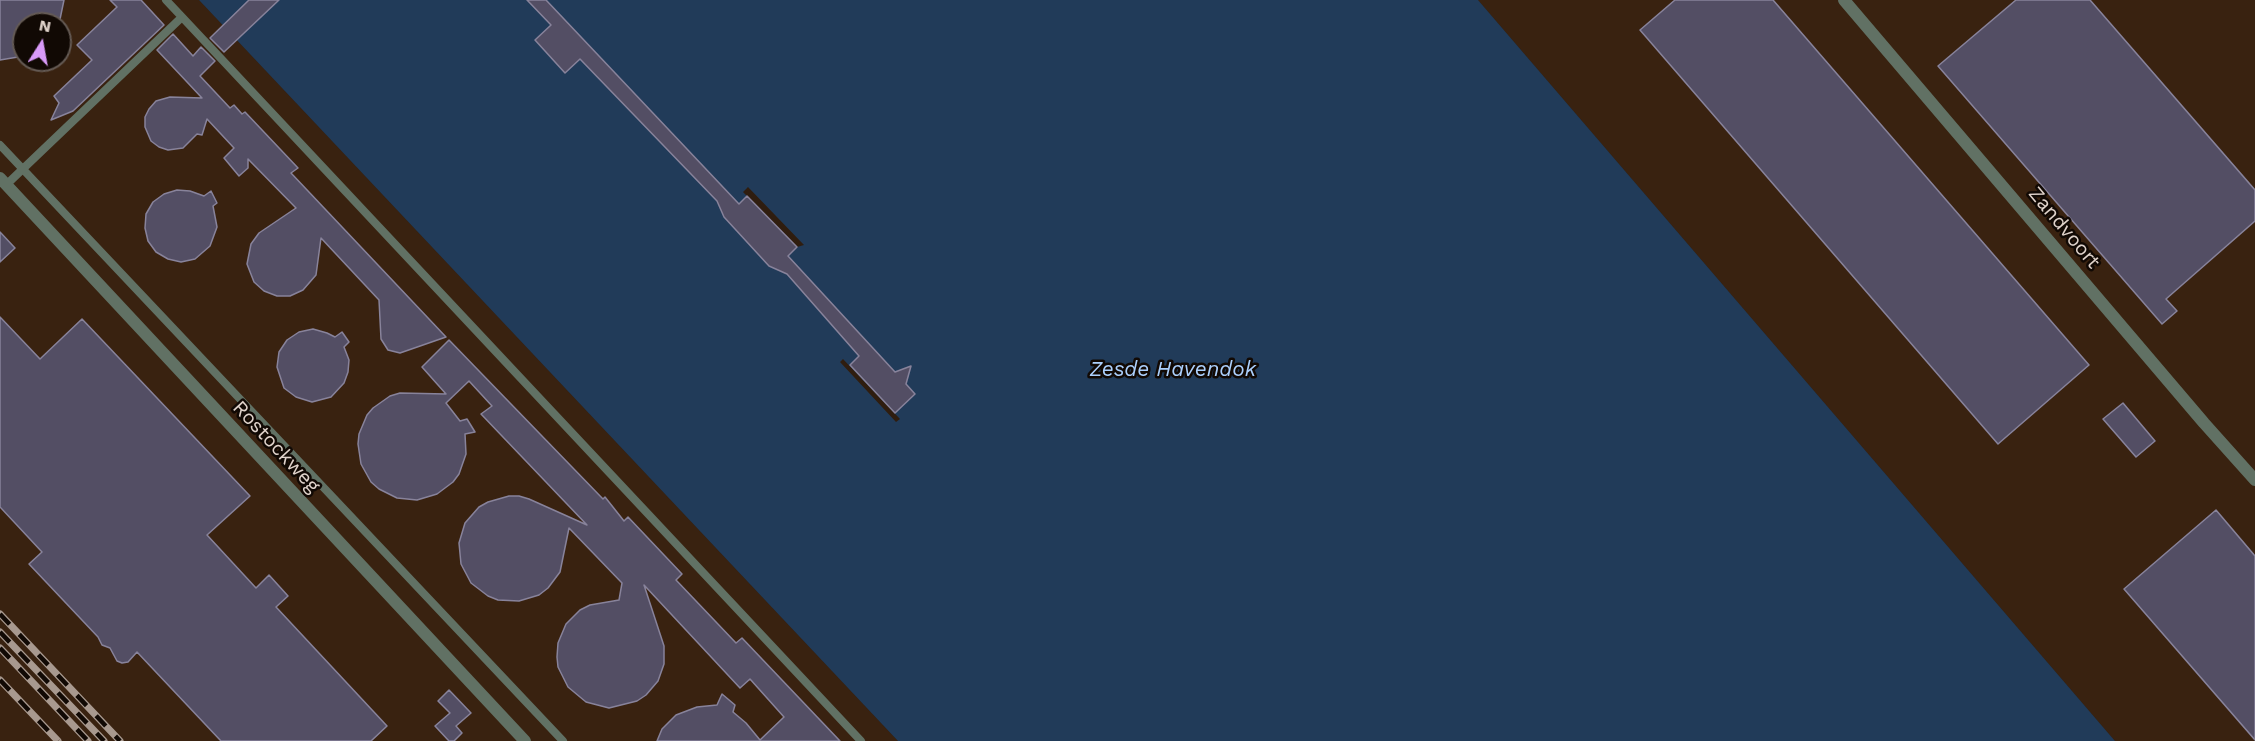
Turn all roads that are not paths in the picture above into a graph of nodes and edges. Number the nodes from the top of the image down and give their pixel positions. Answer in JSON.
{"nodes":[{"id":1,"x":166,"y":0,"type":"edge"},
{"id":2,"x":1845,"y":0,"type":"edge"},
{"id":3,"x":182,"y":17,"type":"junction"},
{"id":4,"x":0,"y":145,"type":"edge"},
{"id":5,"x":23,"y":169,"type":"junction"},
{"id":6,"x":3,"y":181,"type":"edge"},
{"id":7,"x":2255,"y":480,"type":"edge"},
{"id":8,"x":525,"y":741,"type":"edge"},
{"id":9,"x":563,"y":741,"type":"edge"},
{"id":10,"x":861,"y":741,"type":"edge"}],
"edges":[{"from":1,"to":3,"type":"lane"},
{"from":2,"to":7,"type":"street","name":"Zandvoort"},
{"from":3,"to":5,"type":"lane"},
{"from":3,"to":10,"type":"lane"},
{"from":4,"to":5,"type":"lane"},
{"from":5,"to":6,"type":"lane"},
{"from":5,"to":9,"type":"lane"},
{"from":6,"to":8,"type":"street","name":"Rostockweg"}]}
